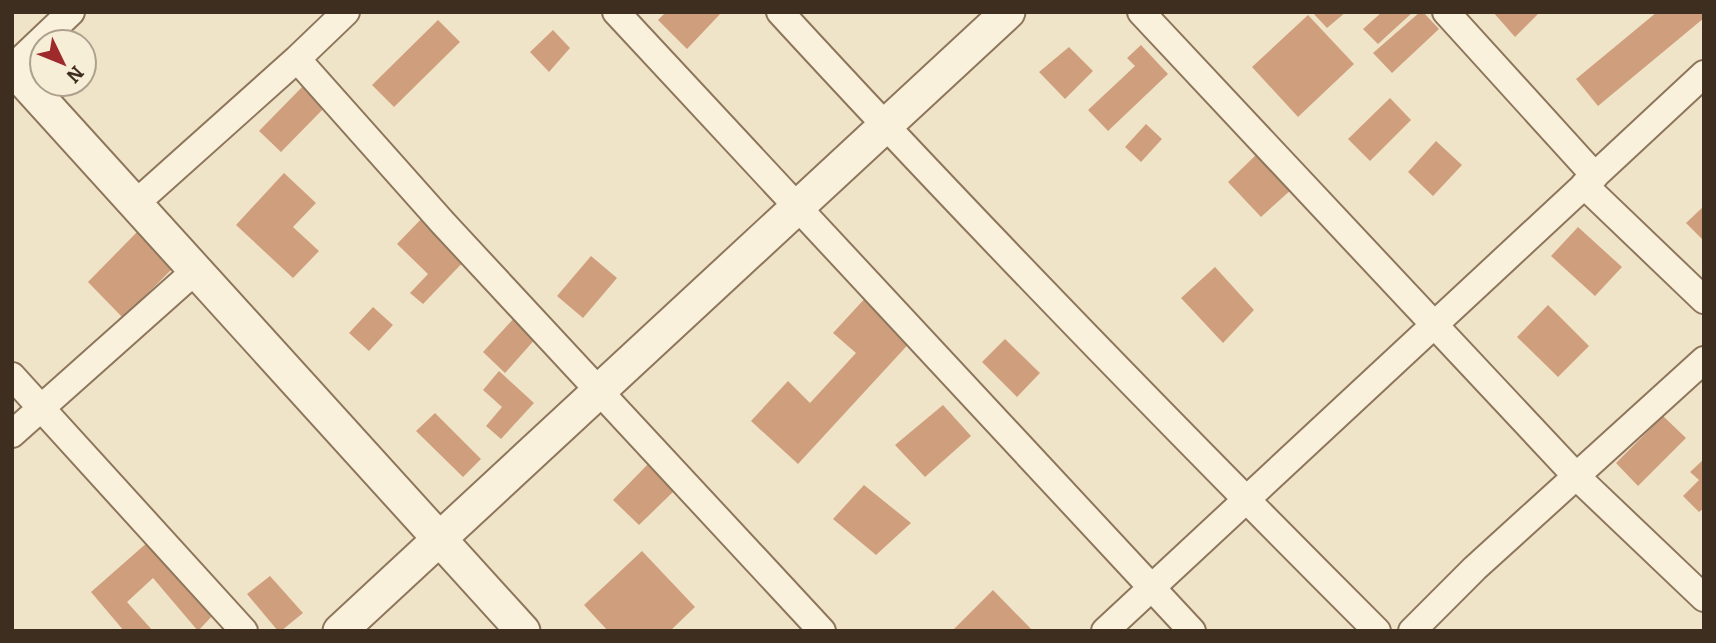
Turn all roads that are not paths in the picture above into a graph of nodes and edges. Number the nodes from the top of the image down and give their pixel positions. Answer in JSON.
{"nodes":[{"id":1,"x":71,"y":12,"type":"edge"},
{"id":2,"x":346,"y":12,"type":"edge"},
{"id":3,"x":616,"y":12,"type":"edge"},
{"id":4,"x":780,"y":12,"type":"edge"},
{"id":5,"x":1008,"y":12,"type":"edge"},
{"id":6,"x":1141,"y":12,"type":"edge"},
{"id":7,"x":1446,"y":12,"type":"edge"},
{"id":8,"x":297,"y":59,"type":"junction"},
{"id":9,"x":12,"y":68,"type":"edge"},
{"id":10,"x":1704,"y":74,"type":"edge"},
{"id":11,"x":885,"y":126,"type":"junction"},
{"id":12,"x":1589,"y":181,"type":"junction"},
{"id":13,"x":135,"y":204,"type":"junction"},
{"id":14,"x":798,"y":207,"type":"junction"},
{"id":15,"x":195,"y":271,"type":"junction"},
{"id":16,"x":1704,"y":300,"type":"edge"},
{"id":17,"x":1434,"y":324,"type":"junction"},
{"id":18,"x":1704,"y":360,"type":"edge"},
{"id":19,"x":12,"y":376,"type":"edge"},
{"id":20,"x":598,"y":392,"type":"junction"},
{"id":21,"x":41,"y":408,"type":"junction"},
{"id":22,"x":12,"y":434,"type":"edge"},
{"id":23,"x":1577,"y":477,"type":"junction"},
{"id":24,"x":1246,"y":500,"type":"junction"},
{"id":25,"x":438,"y":540,"type":"junction"},
{"id":26,"x":1152,"y":587,"type":"junction"},
{"id":27,"x":1704,"y":598,"type":"edge"},
{"id":28,"x":244,"y":631,"type":"edge"},
{"id":29,"x":340,"y":631,"type":"edge"},
{"id":30,"x":523,"y":631,"type":"edge"},
{"id":31,"x":822,"y":631,"type":"edge"},
{"id":32,"x":1105,"y":631,"type":"edge"},
{"id":33,"x":1192,"y":631,"type":"edge"},
{"id":34,"x":1377,"y":631,"type":"edge"},
{"id":35,"x":1412,"y":631,"type":"edge"}],
"edges":[{"from":1,"to":9,"type":"street"},
{"from":2,"to":8,"type":"street"},
{"from":3,"to":14,"type":"street"},
{"from":4,"to":11,"type":"street"},
{"from":5,"to":11,"type":"street"},
{"from":6,"to":17,"type":"street"},
{"from":7,"to":12,"type":"street"},
{"from":8,"to":13,"type":"street"},
{"from":8,"to":20,"type":"street"},
{"from":9,"to":13,"type":"street"},
{"from":10,"to":12,"type":"street"},
{"from":11,"to":14,"type":"street"},
{"from":11,"to":24,"type":"street"},
{"from":12,"to":16,"type":"street"},
{"from":12,"to":17,"type":"street"},
{"from":13,"to":15,"type":"street"},
{"from":14,"to":20,"type":"street"},
{"from":14,"to":26,"type":"street"},
{"from":15,"to":21,"type":"street"},
{"from":15,"to":25,"type":"street"},
{"from":17,"to":23,"type":"street"},
{"from":17,"to":24,"type":"street"},
{"from":18,"to":23,"type":"street"},
{"from":19,"to":21,"type":"street"},
{"from":20,"to":25,"type":"street"},
{"from":20,"to":31,"type":"street"},
{"from":21,"to":22,"type":"street"},
{"from":21,"to":28,"type":"street"},
{"from":23,"to":27,"type":"street"},
{"from":23,"to":35,"type":"street"},
{"from":24,"to":26,"type":"street"},
{"from":24,"to":34,"type":"street"},
{"from":25,"to":29,"type":"street"},
{"from":25,"to":30,"type":"street"},
{"from":26,"to":32,"type":"street"},
{"from":26,"to":33,"type":"street"}]}
